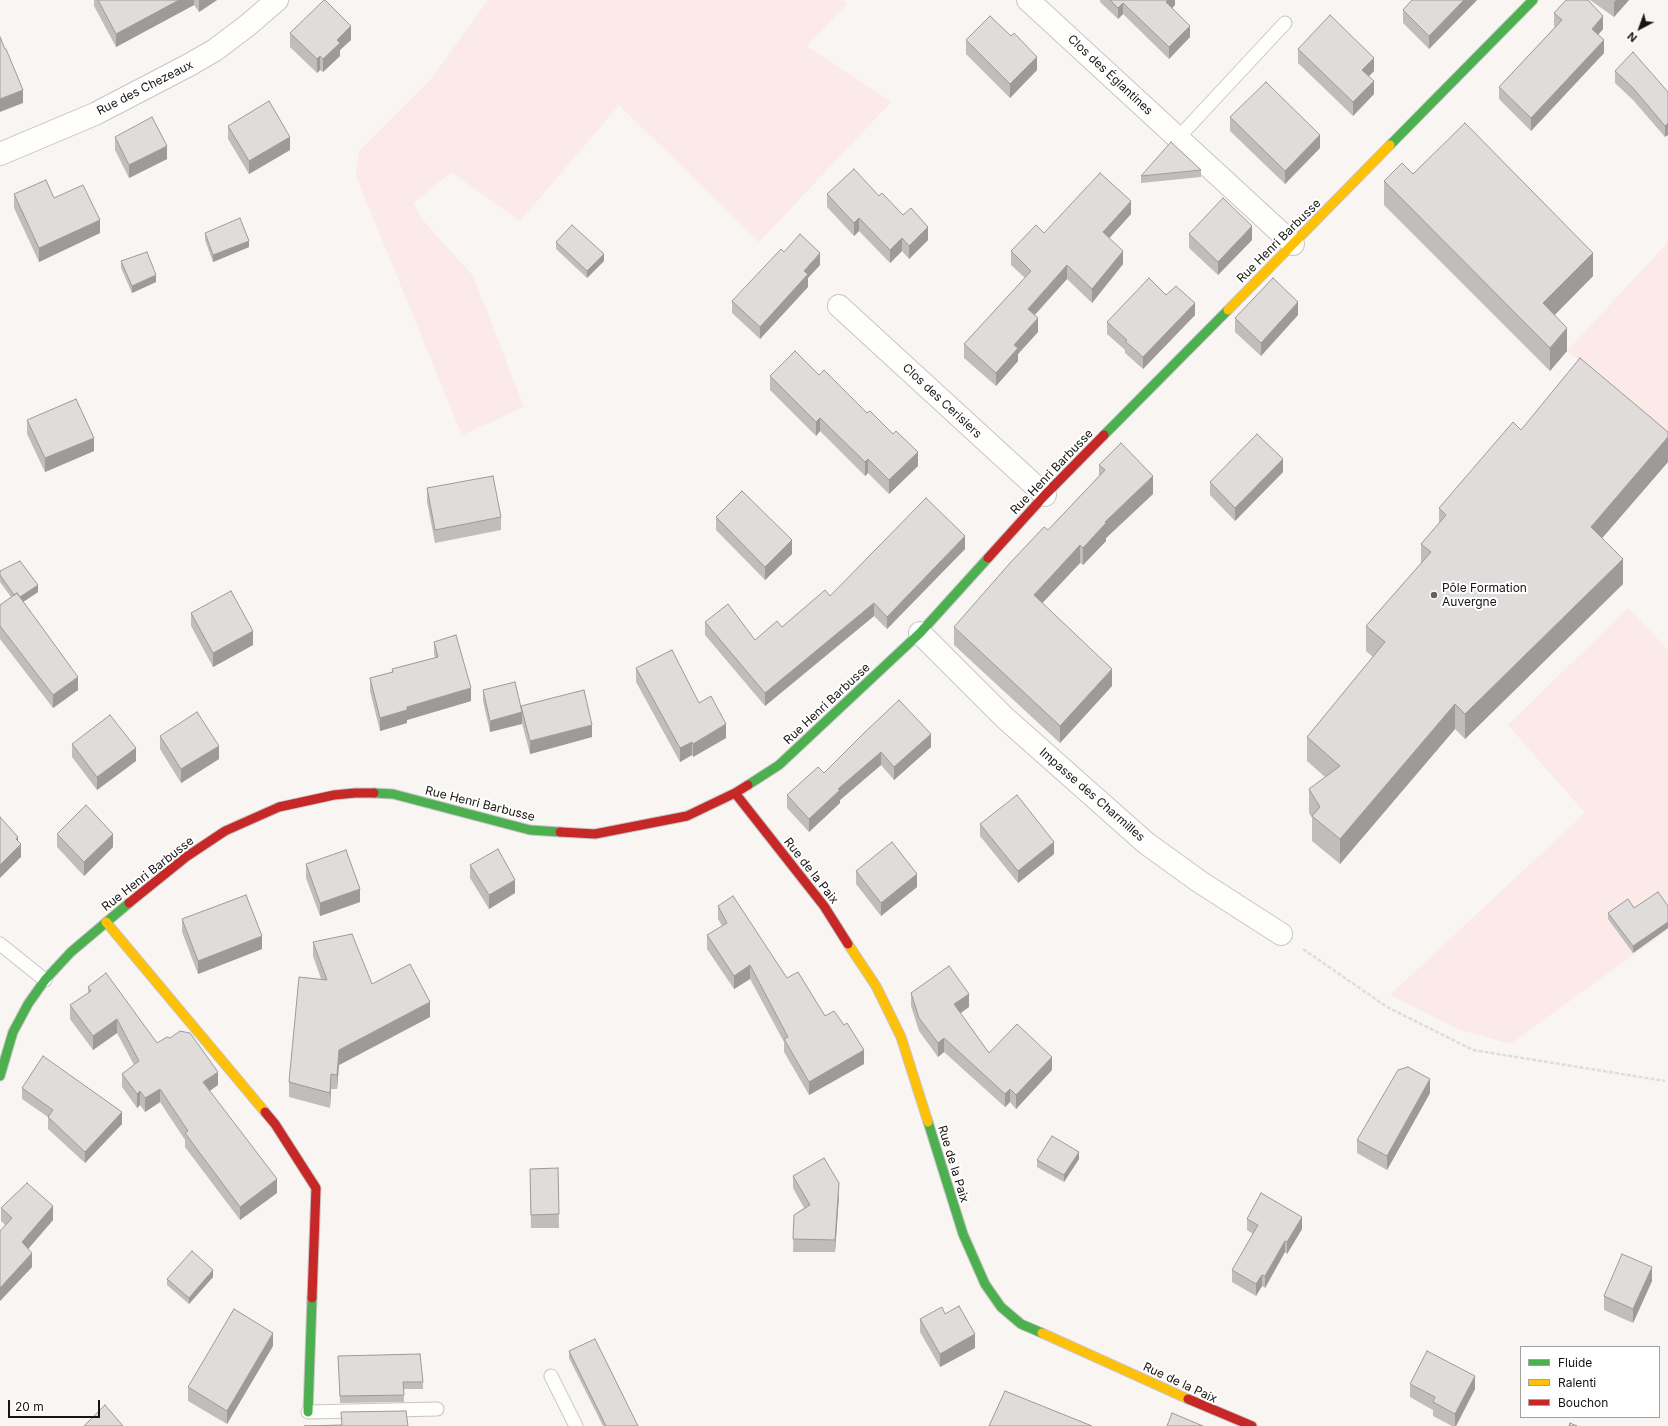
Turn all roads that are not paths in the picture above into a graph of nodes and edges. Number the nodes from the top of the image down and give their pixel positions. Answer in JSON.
{"nodes":[{"id":1,"x":277,"y":0,"type":"edge"},
{"id":2,"x":1533,"y":0,"type":"edge"},
{"id":3,"x":1041,"y":4,"type":"edge"},
{"id":4,"x":1285,"y":23,"type":"dead end"},
{"id":5,"x":1178,"y":138,"type":"junction"},
{"id":6,"x":0,"y":154,"type":"edge"},
{"id":7,"x":1293,"y":244,"type":"junction"},
{"id":8,"x":839,"y":306,"type":"dead end"},
{"id":9,"x":1045,"y":495,"type":"junction"},
{"id":10,"x":920,"y":633,"type":"junction"},
{"id":11,"x":735,"y":793,"type":"junction"},
{"id":12,"x":106,"y":922,"type":"junction"},
{"id":13,"x":1281,"y":934,"type":"road end"},
{"id":14,"x":0,"y":944,"type":"edge"},
{"id":15,"x":45,"y":980,"type":"junction"},
{"id":16,"x":0,"y":1076,"type":"edge"},
{"id":17,"x":551,"y":1376,"type":"dead end"},
{"id":18,"x":437,"y":1409,"type":"dead end"},
{"id":19,"x":308,"y":1412,"type":"joint"},
{"id":20,"x":576,"y":1426,"type":"edge"},
{"id":21,"x":1252,"y":1426,"type":"edge"}],
"edges":[{"from":1,"to":6,"type":"street","name":"Rue des Chezeaux"},
{"from":2,"to":7,"type":"street","name":"Rue Henri Barbusse"},
{"from":3,"to":5,"type":"street","name":"Clos des Églantines"},
{"from":4,"to":5,"type":"lane"},
{"from":5,"to":7,"type":"street","name":"Clos des Églantines"},
{"from":7,"to":9,"type":"street","name":"Rue Henri Barbusse"},
{"from":8,"to":9,"type":"street","name":"Clos des Cerisiers"},
{"from":9,"to":10,"type":"street","name":"Rue Henri Barbusse"},
{"from":10,"to":11,"type":"street","name":"Rue Henri Barbusse"},
{"from":10,"to":13,"type":"street","name":"Impasse des Charmilles"},
{"from":11,"to":12,"type":"street","name":"Rue Henri Barbusse"},
{"from":11,"to":21,"type":"street","name":"Rue de la Paix"},
{"from":12,"to":15,"type":"street","name":"Rue Henri Barbusse"},
{"from":12,"to":19,"type":"street"},
{"from":14,"to":15,"type":"lane"},
{"from":15,"to":16,"type":"street","name":"Rue Henri Barbusse"},
{"from":17,"to":20,"type":"lane"},
{"from":18,"to":19,"type":"lane"}]}
